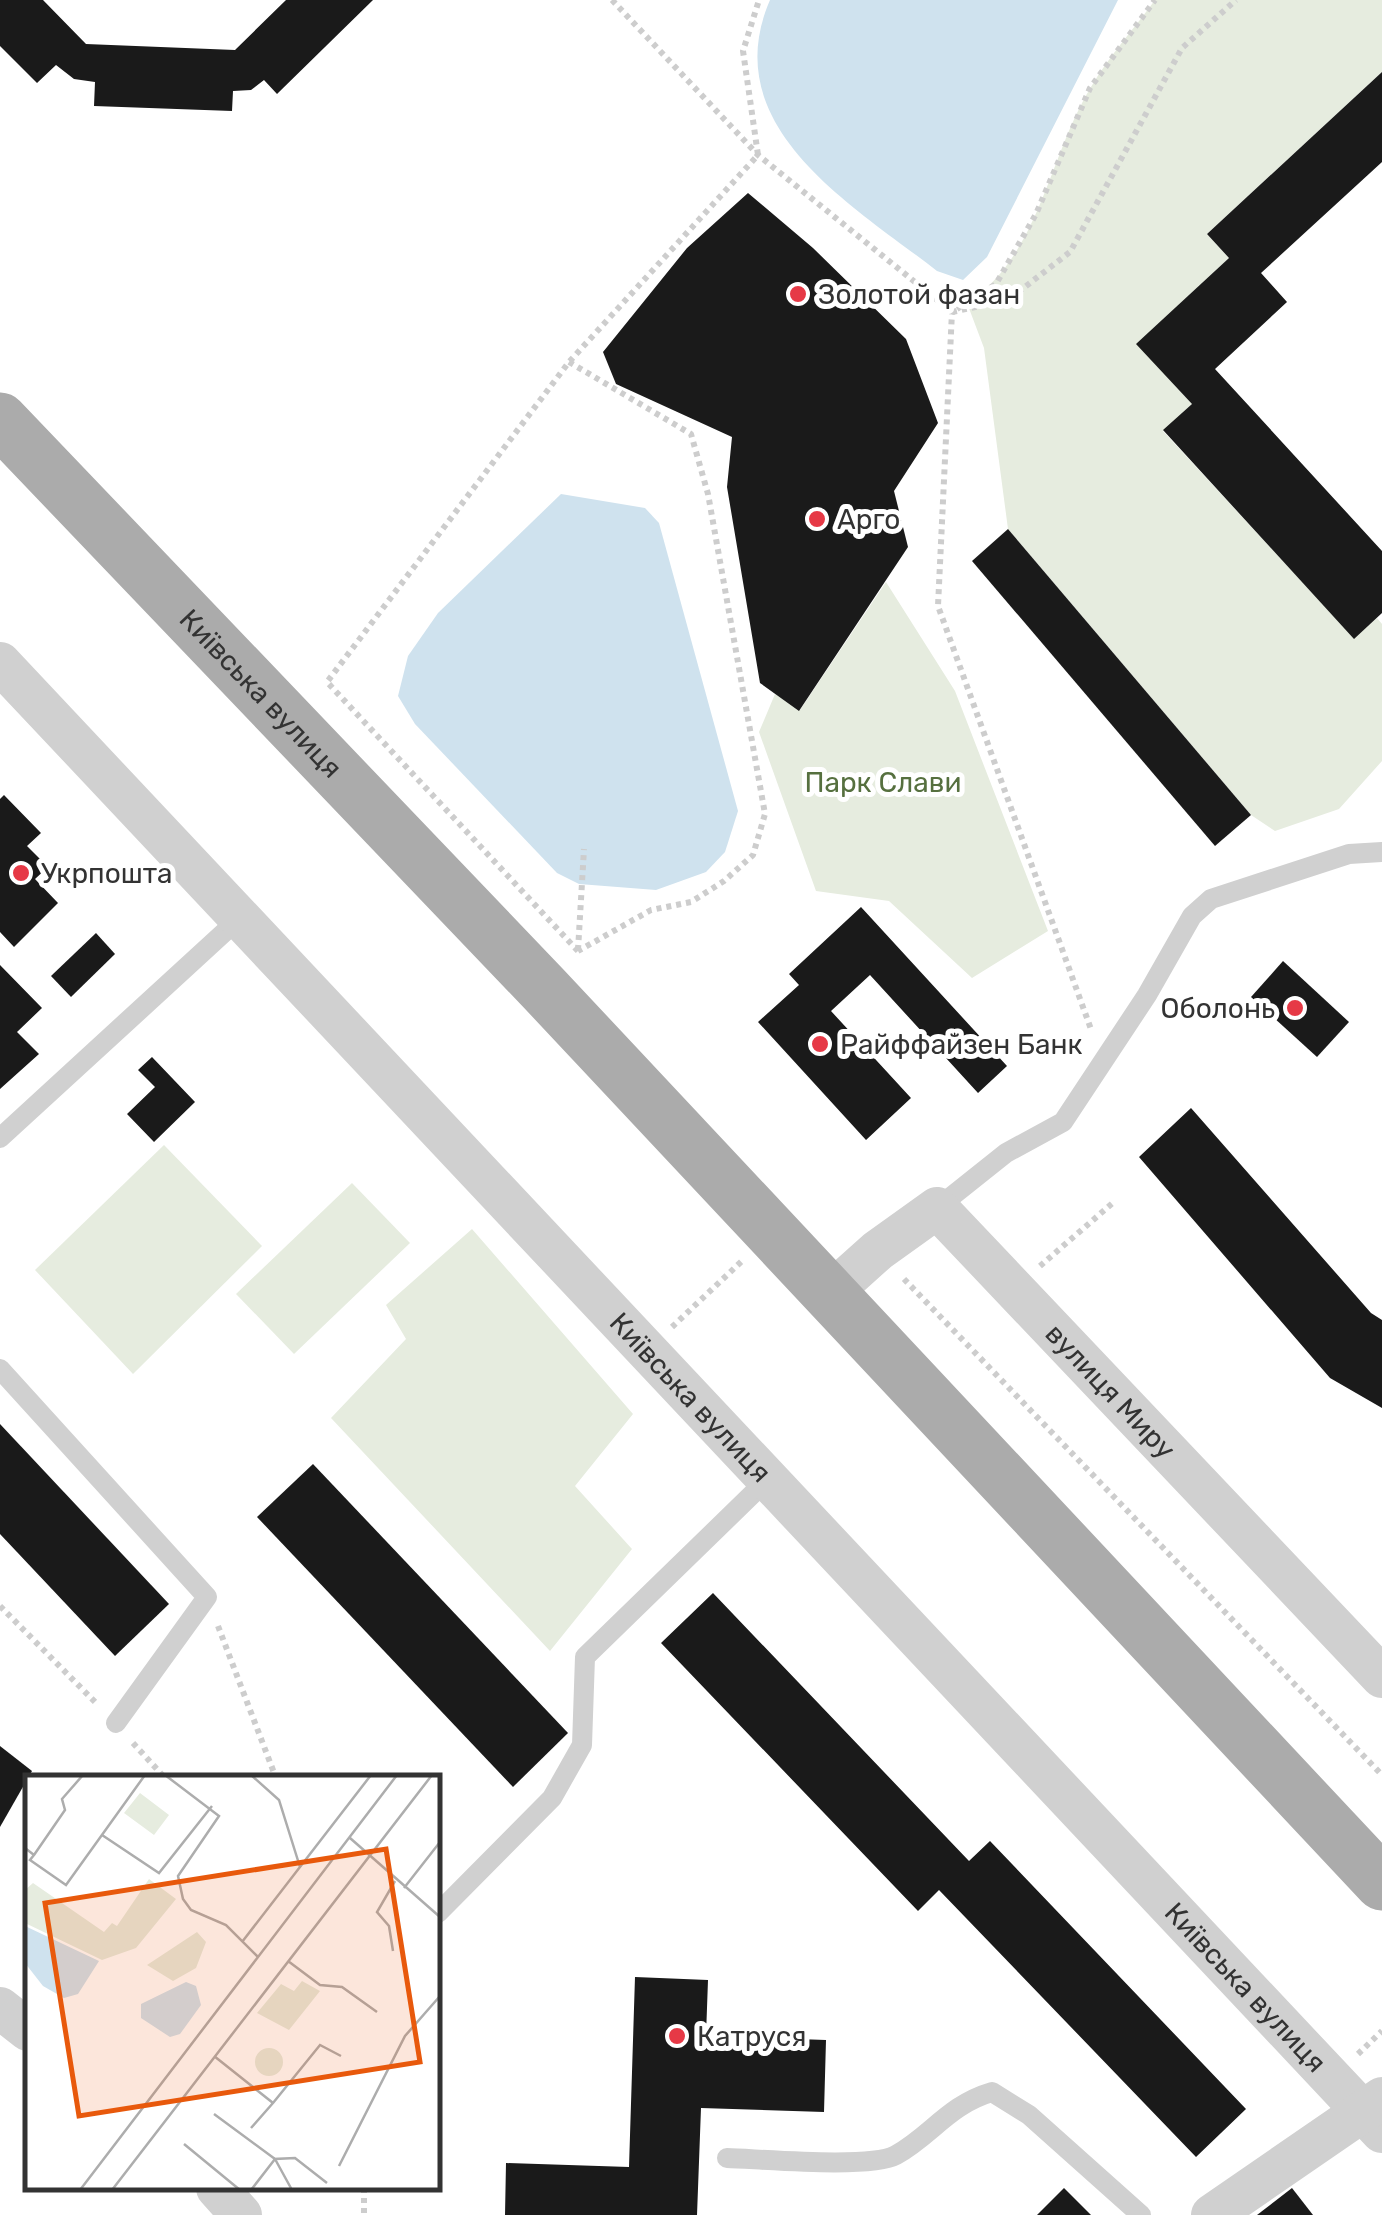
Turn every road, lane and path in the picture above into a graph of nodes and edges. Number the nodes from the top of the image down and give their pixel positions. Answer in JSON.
{"nodes":[{"id":1,"x":612,"y":0,"type":"edge"},
{"id":2,"x":760,"y":0,"type":"edge"},
{"id":3,"x":1155,"y":0,"type":"edge"},
{"id":4,"x":1236,"y":0,"type":"edge"},
{"id":5,"x":758,"y":154,"type":"junction"},
{"id":6,"x":952,"y":312,"type":"junction"},
{"id":7,"x":569,"y":362,"type":"junction"},
{"id":8,"x":0,"y":420,"type":"edge"},
{"id":9,"x":0,"y":663,"type":"edge"},
{"id":10,"x":584,"y":849,"type":"dead end"},
{"id":11,"x":1382,"y":852,"type":"edge"},
{"id":12,"x":242,"y":916,"type":"junction"},
{"id":13,"x":578,"y":952,"type":"junction"},
{"id":14,"x":1103,"y":1063,"type":"junction"},
{"id":15,"x":0,"y":1138,"type":"edge"},
{"id":16,"x":1115,"y":1201,"type":"dead end"},
{"id":17,"x":937,"y":1208,"type":"junction"},
{"id":18,"x":878,"y":1251,"type":"junction"},
{"id":19,"x":746,"y":1257,"type":"dead end"},
{"id":20,"x":1032,"y":1273,"type":"dead end"},
{"id":21,"x":828,"y":1295,"type":"junction"},
{"id":22,"x":650,"y":1349,"type":"junction"},
{"id":23,"x":0,"y":1369,"type":"edge"},
{"id":24,"x":770,"y":1478,"type":"junction"},
{"id":25,"x":207,"y":1597,"type":"junction"},
{"id":26,"x":0,"y":1606,"type":"edge"},
{"id":27,"x":1373,"y":1657,"type":"edge"},
{"id":28,"x":116,"y":1724,"type":"junction"},
{"id":29,"x":161,"y":1775,"type":"edge"},
{"id":30,"x":275,"y":1775,"type":"edge"},
{"id":31,"x":1382,"y":1775,"type":"edge"},
{"id":32,"x":1382,"y":1883,"type":"edge"},
{"id":33,"x":440,"y":1910,"type":"edge"},
{"id":34,"x":0,"y":2008,"type":"edge"},
{"id":35,"x":25,"y":2028,"type":"edge"},
{"id":36,"x":1376,"y":2114,"type":"edge"},
{"id":37,"x":726,"y":2158,"type":"dead end"},
{"id":38,"x":219,"y":2190,"type":"edge"},
{"id":39,"x":241,"y":2215,"type":"edge"},
{"id":40,"x":1141,"y":2215,"type":"edge"},
{"id":41,"x":1212,"y":2215,"type":"edge"}],
"edges":[{"from":1,"to":5,"type":"path"},
{"from":2,"to":5,"type":"path"},
{"from":3,"to":6,"type":"path"},
{"from":4,"to":6,"type":"path"},
{"from":5,"to":6,"type":"path"},
{"from":5,"to":7,"type":"path"},
{"from":6,"to":14,"type":"path"},
{"from":7,"to":13,"type":"path"},
{"from":7,"to":13,"type":"path"},
{"from":8,"to":21,"type":"main road","name":"Київська вулиця"},
{"from":9,"to":12,"type":"street","name":"Київська вулиця"},
{"from":10,"to":13,"type":"path"},
{"from":11,"to":14,"type":"lane"},
{"from":12,"to":15,"type":"lane"},
{"from":12,"to":22,"type":"street","name":"Київська вулиця"},
{"from":14,"to":17,"type":"lane"},
{"from":16,"to":20,"type":"path"},
{"from":17,"to":18,"type":"street"},
{"from":17,"to":27,"type":"street","name":"вулиця Миру"},
{"from":18,"to":21,"type":"street"},
{"from":18,"to":31,"type":"path"},
{"from":19,"to":22,"type":"path"},
{"from":21,"to":32,"type":"main road","name":"Київська вулиця"},
{"from":22,"to":24,"type":"street","name":"Київська вулиця"},
{"from":23,"to":25,"type":"lane"},
{"from":24,"to":33,"type":"lane"},
{"from":24,"to":36,"type":"street","name":"Київська вулиця"},
{"from":25,"to":28,"type":"lane"},
{"from":25,"to":30,"type":"path"},
{"from":26,"to":28,"type":"path"},
{"from":28,"to":29,"type":"path"},
{"from":34,"to":35,"type":"street"},
{"from":36,"to":41,"type":"street"},
{"from":37,"to":40,"type":"lane"},
{"from":38,"to":39,"type":"street"}]}
